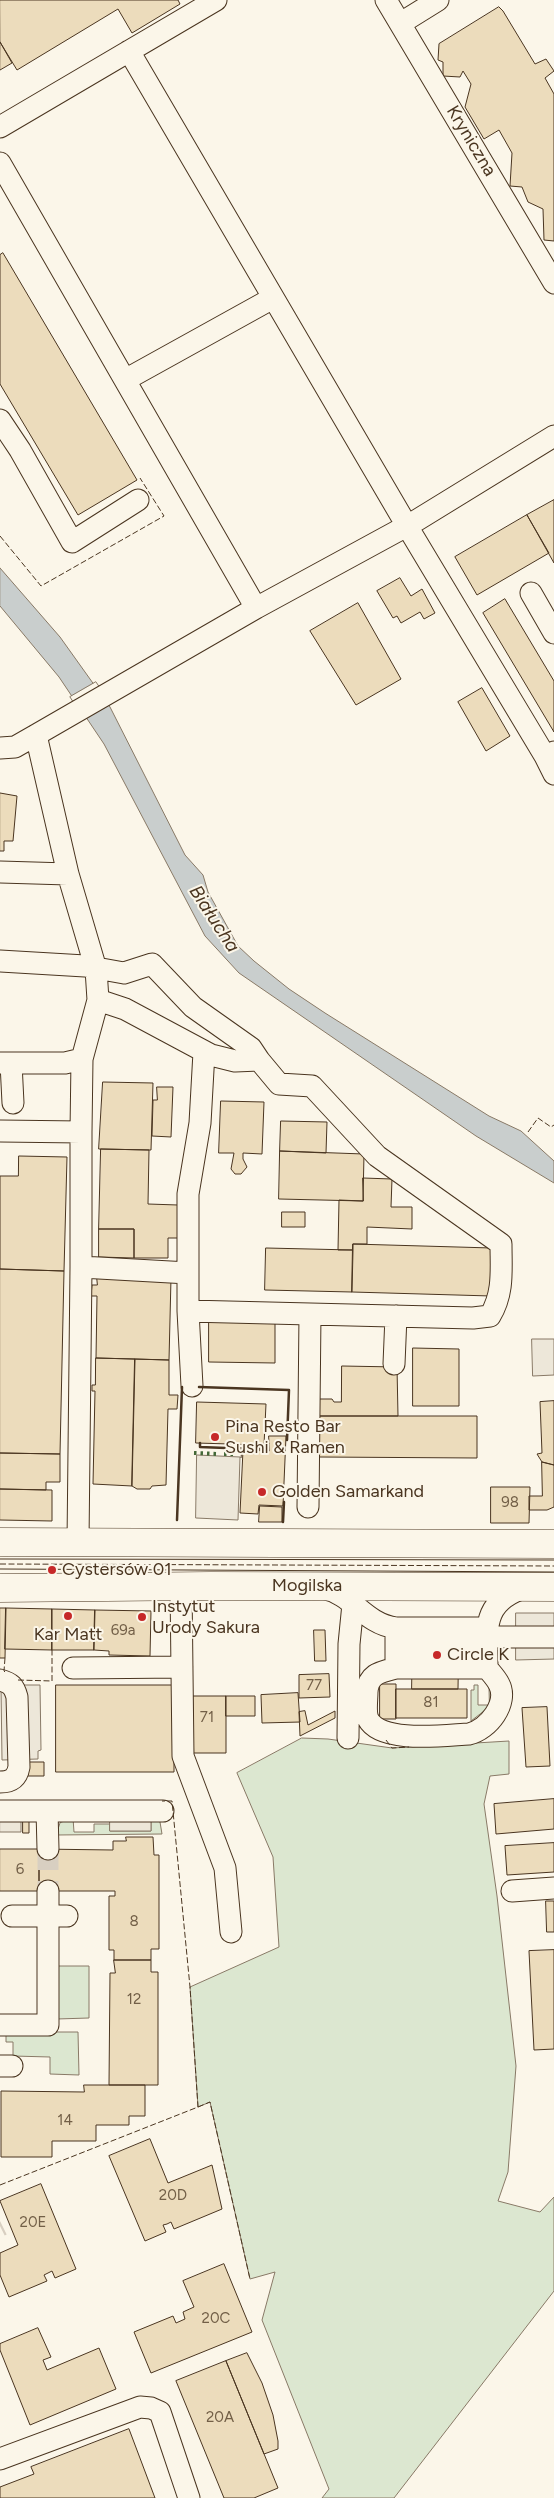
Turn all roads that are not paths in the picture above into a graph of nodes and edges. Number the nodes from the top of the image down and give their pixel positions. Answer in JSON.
{"nodes":[{"id":1,"x":216,"y":0,"type":"edge"},
{"id":2,"x":386,"y":0,"type":"edge"},
{"id":3,"x":438,"y":0,"type":"edge"},
{"id":4,"x":401,"y":23,"type":"junction"},
{"id":5,"x":129,"y":51,"type":"junction"},
{"id":6,"x":0,"y":127,"type":"edge"},
{"id":7,"x":0,"y":163,"type":"edge"},
{"id":8,"x":554,"y":283,"type":"edge"},
{"id":9,"x":273,"y":298,"type":"junction"},
{"id":10,"x":125,"y":380,"type":"junction"},
{"id":11,"x":0,"y":420,"type":"edge"},
{"id":12,"x":554,"y":436,"type":"edge"},
{"id":13,"x":138,"y":500,"type":"dead end"},
{"id":14,"x":407,"y":526,"type":"junction"},
{"id":15,"x":531,"y":593,"type":"dead end"},
{"id":16,"x":256,"y":608,"type":"junction"},
{"id":17,"x":554,"y":633,"type":"edge"},
{"id":18,"x":43,"y":731,"type":"junction"},
{"id":19,"x":0,"y":748,"type":"edge"},
{"id":20,"x":551,"y":761,"type":"edge"},
{"id":21,"x":0,"y":872,"type":"edge"},
{"id":22,"x":68,"y":874,"type":"junction"},
{"id":23,"x":0,"y":961,"type":"edge"},
{"id":24,"x":96,"y":969,"type":"junction"},
{"id":25,"x":98,"y":1000,"type":"junction"},
{"id":26,"x":204,"y":1052,"type":"junction"},
{"id":27,"x":82,"y":1059,"type":"junction"},
{"id":28,"x":259,"y":1060,"type":"junction"},
{"id":29,"x":6,"y":1063,"type":"edge"},
{"id":30,"x":13,"y":1103,"type":"dead end"},
{"id":31,"x":0,"y":1131,"type":"edge"},
{"id":32,"x":81,"y":1132,"type":"junction"},
{"id":33,"x":81,"y":1266,"type":"junction"},
{"id":34,"x":188,"y":1273,"type":"junction"},
{"id":35,"x":188,"y":1311,"type":"junction"},
{"id":36,"x":310,"y":1314,"type":"junction"},
{"id":37,"x":396,"y":1316,"type":"junction"},
{"id":38,"x":394,"y":1364,"type":"dead end"},
{"id":39,"x":192,"y":1386,"type":"dead end"},
{"id":40,"x":308,"y":1507,"type":"dead end"},
{"id":41,"x":0,"y":1542,"type":"edge"},
{"id":42,"x":78,"y":1542,"type":"junction"},
{"id":43,"x":554,"y":1544,"type":"edge"},
{"id":44,"x":318,"y":1586,"type":"junction"},
{"id":45,"x":181,"y":1587,"type":"junction"},
{"id":46,"x":527,"y":1587,"type":"junction"},
{"id":47,"x":554,"y":1587,"type":"edge"},
{"id":48,"x":0,"y":1588,"type":"edge"},
{"id":49,"x":352,"y":1604,"type":"junction"},
{"id":50,"x":554,"y":1637,"type":"edge"},
{"id":51,"x":487,"y":1645,"type":"junction"},
{"id":52,"x":396,"y":1648,"type":"junction"},
{"id":53,"x":86,"y":1662,"type":"dead end"},
{"id":54,"x":182,"y":1667,"type":"junction"},
{"id":55,"x":0,"y":1680,"type":"edge"},
{"id":56,"x":348,"y":1738,"type":"dead end"},
{"id":57,"x":0,"y":1782,"type":"edge"},
{"id":58,"x":0,"y":1811,"type":"edge"},
{"id":59,"x":47,"y":1811,"type":"junction"},
{"id":60,"x":163,"y":1811,"type":"dead end"},
{"id":61,"x":48,"y":1849,"type":"tunnel mouth"},
{"id":62,"x":554,"y":1888,"type":"edge"},
{"id":63,"x":512,"y":1890,"type":"dead end"},
{"id":64,"x":48,"y":1891,"type":"tunnel mouth"},
{"id":65,"x":12,"y":1916,"type":"dead end"},
{"id":66,"x":57,"y":1916,"type":"junction"},
{"id":67,"x":231,"y":1932,"type":"dead end"},
{"id":68,"x":0,"y":2025,"type":"edge"},
{"id":69,"x":0,"y":2459,"type":"edge"},
{"id":70,"x":189,"y":2498,"type":"edge"}],
"edges":[{"from":1,"to":5,"type":"lane"},
{"from":2,"to":4,"type":"lane","name":"Kryniczna"},
{"from":3,"to":4,"type":"lane"},
{"from":4,"to":8,"type":"lane","name":"Kryniczna"},
{"from":5,"to":6,"type":"lane"},
{"from":5,"to":9,"type":"lane"},
{"from":7,"to":10,"type":"lane"},
{"from":9,"to":10,"type":"lane"},
{"from":9,"to":14,"type":"lane"},
{"from":10,"to":16,"type":"lane"},
{"from":11,"to":13,"type":"lane"},
{"from":12,"to":14,"type":"lane"},
{"from":14,"to":16,"type":"lane"},
{"from":14,"to":20,"type":"lane"},
{"from":15,"to":17,"type":"lane"},
{"from":16,"to":18,"type":"lane"},
{"from":18,"to":19,"type":"lane"},
{"from":18,"to":22,"type":"lane"},
{"from":21,"to":22,"type":"lane"},
{"from":22,"to":24,"type":"lane"},
{"from":23,"to":24,"type":"lane"},
{"from":24,"to":25,"type":"lane"},
{"from":24,"to":28,"type":"lane"},
{"from":25,"to":26,"type":"lane"},
{"from":25,"to":27,"type":"lane"},
{"from":26,"to":28,"type":"lane"},
{"from":26,"to":34,"type":"lane"},
{"from":27,"to":29,"type":"lane"},
{"from":27,"to":32,"type":"lane"},
{"from":28,"to":37,"type":"lane"},
{"from":29,"to":30,"type":"lane"},
{"from":31,"to":32,"type":"lane"},
{"from":32,"to":33,"type":"lane"},
{"from":33,"to":34,"type":"lane"},
{"from":33,"to":42,"type":"lane"},
{"from":34,"to":35,"type":"lane"},
{"from":35,"to":36,"type":"lane"},
{"from":35,"to":39,"type":"lane"},
{"from":36,"to":37,"type":"lane"},
{"from":36,"to":40,"type":"lane"},
{"from":37,"to":38,"type":"lane"},
{"from":41,"to":42,"type":"main road"},
{"from":42,"to":43,"type":"main road"},
{"from":44,"to":45,"type":"main road","name":"Mogilska"},
{"from":44,"to":46,"type":"main road","name":"Mogilska"},
{"from":44,"to":49,"type":"lane"},
{"from":45,"to":48,"type":"main road","name":"Mogilska"},
{"from":45,"to":54,"type":"lane"},
{"from":46,"to":47,"type":"main road","name":"Mogilska"},
{"from":46,"to":51,"type":"lane"},
{"from":49,"to":52,"type":"lane"},
{"from":49,"to":56,"type":"lane"},
{"from":50,"to":51,"type":"lane"},
{"from":51,"to":52,"type":"lane"},
{"from":51,"to":52,"type":"lane"},
{"from":51,"to":52,"type":"lane"},
{"from":53,"to":54,"type":"lane"},
{"from":54,"to":67,"type":"lane"},
{"from":55,"to":57,"type":"lane"},
{"from":58,"to":59,"type":"lane"},
{"from":59,"to":60,"type":"lane"},
{"from":59,"to":61,"type":"lane"},
{"from":62,"to":63,"type":"lane"},
{"from":64,"to":66,"type":"lane"},
{"from":65,"to":66,"type":"lane"},
{"from":66,"to":68,"type":"lane"},
{"from":69,"to":70,"type":"lane"}]}
